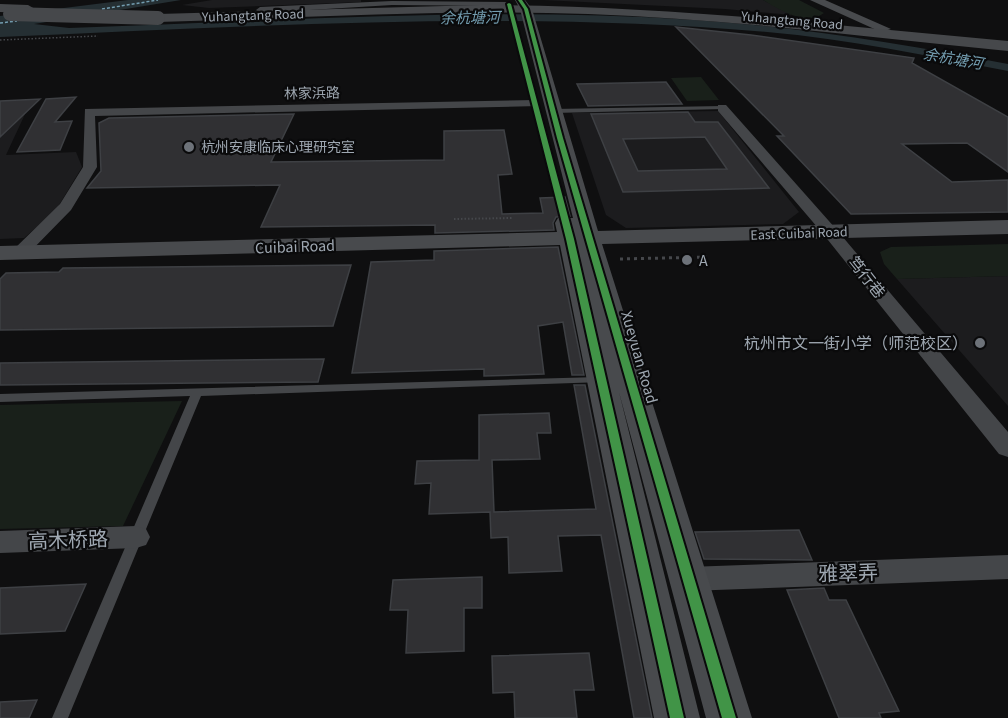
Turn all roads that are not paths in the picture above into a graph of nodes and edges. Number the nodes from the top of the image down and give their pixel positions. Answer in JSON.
{"nodes":[{"id":1,"x":815,"y":0,"type":"edge"},
{"id":2,"x":831,"y":7,"type":"junction"},
{"id":3,"x":518,"y":10,"type":"edge"},
{"id":4,"x":3,"y":12,"type":"edge"},
{"id":5,"x":838,"y":24,"type":"junction"},
{"id":6,"x":885,"y":29,"type":"junction"},
{"id":7,"x":1008,"y":44,"type":"edge"},
{"id":8,"x":544,"y":107,"type":"junction"},
{"id":9,"x":722,"y":108,"type":"joint"},
{"id":10,"x":1008,"y":227,"type":"edge"},
{"id":11,"x":830,"y":232,"type":"junction"},
{"id":12,"x":580,"y":239,"type":"junction"},
{"id":13,"x":6,"y":254,"type":"edge"},
{"id":14,"x":603,"y":380,"type":"junction"},
{"id":15,"x":196,"y":394,"type":"junction"},
{"id":16,"x":0,"y":398,"type":"edge"},
{"id":17,"x":1008,"y":448,"type":"edge"},
{"id":18,"x":136,"y":537,"type":"junction"},
{"id":19,"x":0,"y":542,"type":"edge"},
{"id":20,"x":1008,"y":567,"type":"edge"},
{"id":21,"x":688,"y":579,"type":"junction"},
{"id":22,"x":60,"y":718,"type":"edge"},
{"id":23,"x":677,"y":718,"type":"edge"},
{"id":24,"x":729,"y":718,"type":"edge"}],
"edges":[{"from":1,"to":2,"type":"main road"},
{"from":2,"to":5,"type":"main road"},
{"from":2,"to":6,"type":"main road"},
{"from":3,"to":4,"type":"main road","name":"Yuhangtang Road","bridge":true},
{"from":3,"to":4,"type":"main road","name":"Yuhangtang Road"},
{"from":3,"to":5,"type":"main road","name":"Yuhangtang Road"},
{"from":3,"to":7,"type":"main road","name":"Yuhangtang Road"},
{"from":3,"to":8,"type":"main road","name":"Xueyuan Road"},
{"from":5,"to":6,"type":"main road","name":"Yuhangtang Road"},
{"from":6,"to":7,"type":"main road","name":"Yuhangtang Road"},
{"from":8,"to":9,"type":"lane"},
{"from":8,"to":12,"type":"main road","name":"Xueyuan Road"},
{"from":8,"to":13,"type":"street","name":"林家浜路"},
{"from":9,"to":11,"type":"street","name":"笃行巷"},
{"from":10,"to":11,"type":"main road","name":"East Cuibai Road"},
{"from":11,"to":12,"type":"main road","name":"East Cuibai Road"},
{"from":11,"to":17,"type":"street","name":"笃行巷"},
{"from":12,"to":13,"type":"main road","name":"Cuibai Road"},
{"from":12,"to":14,"type":"main road","name":"Xueyuan Road"},
{"from":12,"to":21,"type":"main road","name":"Xueyuan Road"},
{"from":14,"to":15,"type":"lane"},
{"from":14,"to":23,"type":"main road","name":"Xueyuan Road"},
{"from":15,"to":16,"type":"lane"},
{"from":15,"to":18,"type":"lane"},
{"from":18,"to":19,"type":"street","name":"高木桥路"},
{"from":18,"to":22,"type":"lane"},
{"from":20,"to":21,"type":"street","name":"雅翠弄"},
{"from":21,"to":24,"type":"main road","name":"Xueyuan Road"}]}
